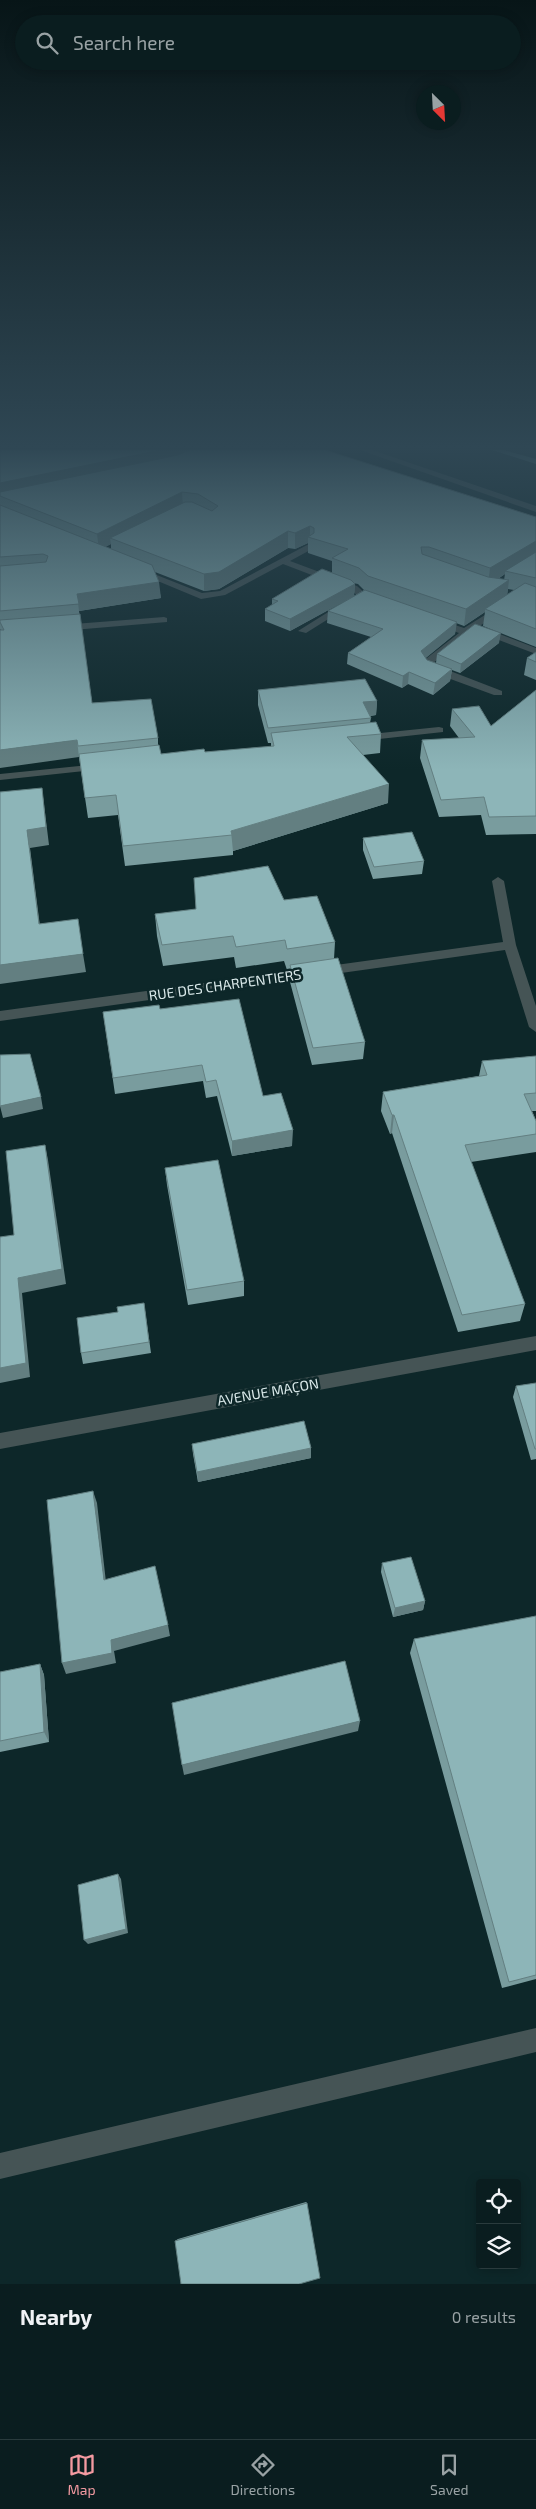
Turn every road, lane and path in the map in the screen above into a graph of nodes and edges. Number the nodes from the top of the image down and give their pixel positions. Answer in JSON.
{"nodes":[{"id":1,"x":292,"y":557,"type":"edge"},
{"id":2,"x":282,"y":562,"type":"junction"},
{"id":3,"x":127,"y":566,"type":"edge"},
{"id":4,"x":363,"y":596,"type":"junction"},
{"id":5,"x":513,"y":601,"type":"edge"},
{"id":6,"x":385,"y":603,"type":"edge"},
{"id":7,"x":430,"y":619,"type":"edge"},
{"id":8,"x":164,"y":620,"type":"dead end"},
{"id":9,"x":48,"y":628,"type":"edge"},
{"id":10,"x":469,"y":630,"type":"junction"},
{"id":11,"x":303,"y":631,"type":"dead end"},
{"id":12,"x":536,"y":651,"type":"edge"},
{"id":13,"x":498,"y":694,"type":"dead end"},
{"id":14,"x":439,"y":730,"type":"dead end"},
{"id":15,"x":350,"y":740,"type":"edge"},
{"id":16,"x":106,"y":766,"type":"edge"},
{"id":17,"x":0,"y":777,"type":"edge"},
{"id":18,"x":498,"y":882,"type":"dead end"},
{"id":19,"x":510,"y":945,"type":"junction"},
{"id":20,"x":532,"y":997,"type":"edge"},
{"id":21,"x":0,"y":1016,"type":"edge"},
{"id":22,"x":536,"y":1027,"type":"edge"},
{"id":23,"x":536,"y":1343,"type":"edge"},
{"id":24,"x":0,"y":1441,"type":"edge"},
{"id":25,"x":536,"y":2040,"type":"edge"},
{"id":26,"x":0,"y":2166,"type":"edge"}],
"edges":[{"from":1,"to":2,"type":"street"},
{"from":2,"to":3,"type":"street"},
{"from":2,"to":4,"type":"street"},
{"from":4,"to":6,"type":"street"},
{"from":4,"to":11,"type":"street"},
{"from":5,"to":10,"type":"street"},
{"from":7,"to":10,"type":"street"},
{"from":8,"to":9,"type":"street"},
{"from":10,"to":12,"type":"street"},
{"from":10,"to":13,"type":"street"},
{"from":14,"to":15,"type":"street"},
{"from":16,"to":17,"type":"street"},
{"from":18,"to":19,"type":"street"},
{"from":19,"to":20,"type":"street"},
{"from":19,"to":21,"type":"street","name":"RUE DES CHARPENTIERS"},
{"from":20,"to":22,"type":"street"},
{"from":23,"to":24,"type":"street","name":"AVENUE MAÇON"},
{"from":25,"to":26,"type":"street"}]}
